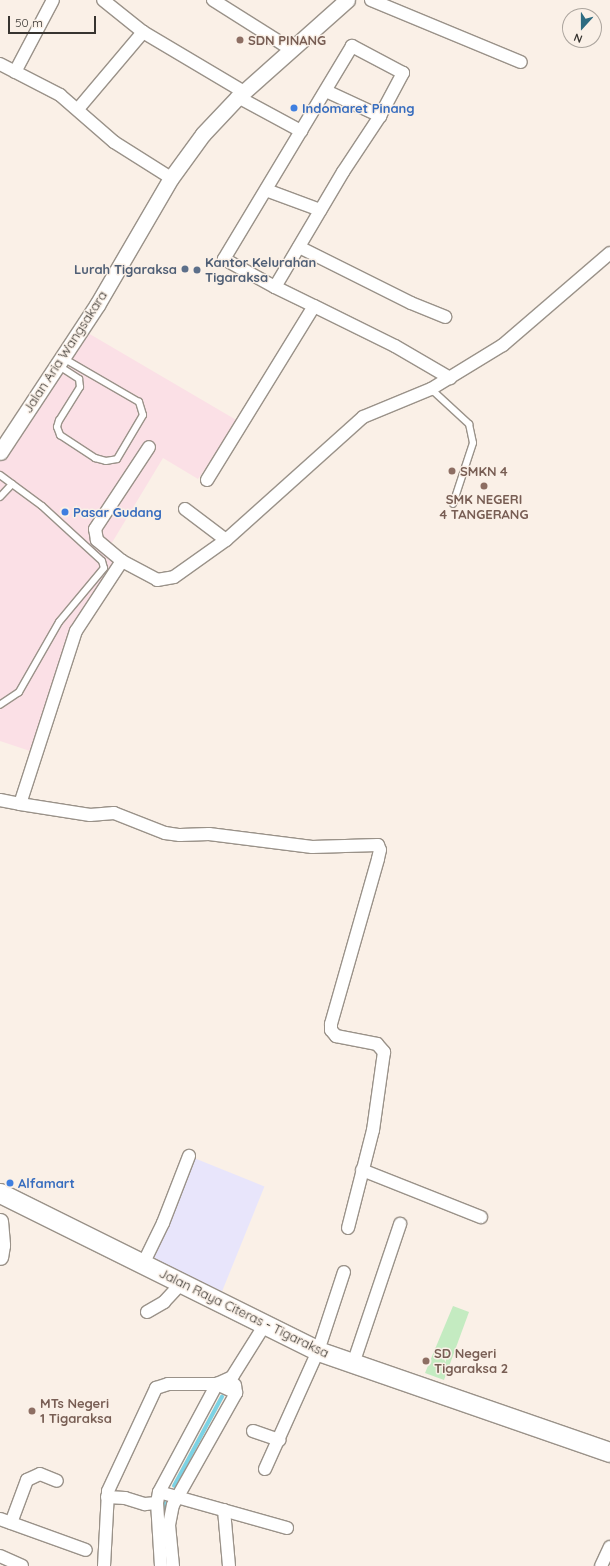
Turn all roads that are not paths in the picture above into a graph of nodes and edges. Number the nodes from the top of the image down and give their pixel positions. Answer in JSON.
{"nodes":[{"id":1,"x":53,"y":0,"type":"edge"},
{"id":2,"x":103,"y":0,"type":"edge"},
{"id":3,"x":213,"y":0,"type":"edge"},
{"id":4,"x":347,"y":0,"type":"edge"},
{"id":5,"x":371,"y":0,"type":"edge"},
{"id":6,"x":143,"y":32,"type":"junction"},
{"id":7,"x":292,"y":50,"type":"junction"},
{"id":8,"x":521,"y":62,"type":"dead end"},
{"id":9,"x":0,"y":64,"type":"edge"},
{"id":10,"x":15,"y":72,"type":"junction"},
{"id":11,"x":326,"y":91,"type":"junction"},
{"id":12,"x":241,"y":94,"type":"junction"},
{"id":13,"x":78,"y":109,"type":"junction"},
{"id":14,"x":380,"y":116,"type":"junction"},
{"id":15,"x":301,"y":131,"type":"junction"},
{"id":16,"x":171,"y":178,"type":"junction"},
{"id":17,"x":266,"y":190,"type":"junction"},
{"id":18,"x":320,"y":210,"type":"junction"},
{"id":19,"x":298,"y":247,"type":"junction"},
{"id":20,"x":610,"y":253,"type":"edge"},
{"id":21,"x":275,"y":287,"type":"junction"},
{"id":22,"x":314,"y":306,"type":"junction"},
{"id":23,"x":445,"y":317,"type":"dead end"},
{"id":24,"x":61,"y":362,"type":"junction"},
{"id":25,"x":450,"y":378,"type":"junction"},
{"id":26,"x":431,"y":389,"type":"junction"},
{"id":27,"x":149,"y":447,"type":"dead end"},
{"id":28,"x":0,"y":452,"type":"edge"},
{"id":29,"x":0,"y":475,"type":"edge"},
{"id":30,"x":207,"y":480,"type":"dead end"},
{"id":31,"x":12,"y":484,"type":"junction"},
{"id":32,"x":0,"y":497,"type":"edge"},
{"id":33,"x":453,"y":504,"type":"dead end"},
{"id":34,"x":185,"y":509,"type":"dead end"},
{"id":35,"x":226,"y":540,"type":"junction"},
{"id":36,"x":122,"y":561,"type":"junction"},
{"id":37,"x":0,"y":705,"type":"edge"},
{"id":38,"x":0,"y":800,"type":"edge"},
{"id":39,"x":20,"y":804,"type":"junction"},
{"id":40,"x":189,"y":1156,"type":"dead end"},
{"id":41,"x":362,"y":1170,"type":"junction"},
{"id":42,"x":0,"y":1193,"type":"edge"},
{"id":43,"x":481,"y":1217,"type":"dead end"},
{"id":44,"x":0,"y":1221,"type":"edge"},
{"id":45,"x":400,"y":1224,"type":"dead end"},
{"id":46,"x":348,"y":1228,"type":"dead end"},
{"id":47,"x":0,"y":1257,"type":"edge"},
{"id":48,"x":144,"y":1264,"type":"junction"},
{"id":49,"x":344,"y":1272,"type":"dead end"},
{"id":50,"x":180,"y":1285,"type":"junction"},
{"id":51,"x":146,"y":1312,"type":"dead end"},
{"id":52,"x":264,"y":1326,"type":"junction"},
{"id":53,"x":318,"y":1351,"type":"junction"},
{"id":54,"x":353,"y":1364,"type":"junction"},
{"id":55,"x":232,"y":1377,"type":"junction"},
{"id":56,"x":218,"y":1384,"type":"junction"},
{"id":57,"x":236,"y":1393,"type":"junction"},
{"id":58,"x":253,"y":1431,"type":"dead end"},
{"id":59,"x":280,"y":1440,"type":"junction"},
{"id":60,"x":610,"y":1452,"type":"edge"},
{"id":61,"x":264,"y":1469,"type":"dead end"},
{"id":62,"x":57,"y":1481,"type":"dead end"},
{"id":63,"x":107,"y":1497,"type":"junction"},
{"id":64,"x":158,"y":1497,"type":"junction"},
{"id":65,"x":177,"y":1497,"type":"junction"},
{"id":66,"x":224,"y":1510,"type":"junction"},
{"id":67,"x":5,"y":1521,"type":"edge"},
{"id":68,"x":287,"y":1528,"type":"dead end"},
{"id":69,"x":610,"y":1547,"type":"edge"},
{"id":70,"x":86,"y":1550,"type":"dead end"},
{"id":71,"x":0,"y":1556,"type":"edge"},
{"id":72,"x":22,"y":1566,"type":"edge"},
{"id":73,"x":104,"y":1566,"type":"edge"},
{"id":74,"x":161,"y":1566,"type":"edge"},
{"id":75,"x":173,"y":1566,"type":"edge"},
{"id":76,"x":230,"y":1566,"type":"edge"},
{"id":77,"x":601,"y":1566,"type":"edge"}],
"edges":[{"from":1,"to":10,"type":"street"},
{"from":2,"to":6,"type":"street"},
{"from":3,"to":7,"type":"street"},
{"from":4,"to":7,"type":"street","name":"Jalan Aria Wangsakara"},
{"from":5,"to":8,"type":"street"},
{"from":6,"to":12,"type":"street"},
{"from":6,"to":13,"type":"street"},
{"from":7,"to":12,"type":"street","name":"Jalan Aria Wangsakara"},
{"from":9,"to":10,"type":"street"},
{"from":10,"to":13,"type":"street"},
{"from":11,"to":14,"type":"street"},
{"from":11,"to":14,"type":"street"},
{"from":11,"to":15,"type":"street"},
{"from":12,"to":15,"type":"street"},
{"from":12,"to":16,"type":"street","name":"Jalan Aria Wangsakara"},
{"from":13,"to":16,"type":"street"},
{"from":14,"to":18,"type":"street"},
{"from":15,"to":17,"type":"street"},
{"from":16,"to":24,"type":"street","name":"Jalan Aria Wangsakara"},
{"from":17,"to":18,"type":"street"},
{"from":17,"to":21,"type":"street"},
{"from":18,"to":19,"type":"street"},
{"from":19,"to":21,"type":"street"},
{"from":19,"to":23,"type":"street"},
{"from":20,"to":25,"type":"street"},
{"from":21,"to":22,"type":"street"},
{"from":22,"to":25,"type":"street"},
{"from":22,"to":30,"type":"street"},
{"from":24,"to":24,"type":"lane"},
{"from":24,"to":28,"type":"street","name":"Jalan Aria Wangsakara"},
{"from":25,"to":26,"type":"street"},
{"from":26,"to":33,"type":"lane"},
{"from":26,"to":35,"type":"street"},
{"from":27,"to":36,"type":"street"},
{"from":29,"to":31,"type":"lane"},
{"from":31,"to":32,"type":"lane"},
{"from":31,"to":37,"type":"lane"},
{"from":34,"to":35,"type":"street"},
{"from":35,"to":36,"type":"street"},
{"from":36,"to":39,"type":"street"},
{"from":38,"to":39,"type":"street"},
{"from":39,"to":41,"type":"street"},
{"from":40,"to":48,"type":"street"},
{"from":41,"to":43,"type":"street"},
{"from":41,"to":46,"type":"street"},
{"from":42,"to":48,"type":"main road","name":"Jalan Raya Citeras - Tigaraksa"},
{"from":44,"to":47,"type":"street"},
{"from":45,"to":54,"type":"street"},
{"from":48,"to":50,"type":"main road","name":"Jalan Raya Citeras - Tigaraksa"},
{"from":49,"to":53,"type":"street"},
{"from":50,"to":51,"type":"street"},
{"from":50,"to":52,"type":"main road","name":"Jalan Raya Citeras - Tigaraksa"},
{"from":52,"to":53,"type":"main road","name":"Jalan Raya Citeras - Tigaraksa"},
{"from":52,"to":55,"type":"street"},
{"from":53,"to":54,"type":"main road","name":"Jalan Raya Citeras - Tigaraksa"},
{"from":53,"to":59,"type":"street"},
{"from":54,"to":60,"type":"main road","name":"Jalan Raya Citeras - Tigaraksa"},
{"from":55,"to":56,"type":"street"},
{"from":55,"to":57,"type":"street"},
{"from":56,"to":57,"type":"street"},
{"from":56,"to":63,"type":"street"},
{"from":56,"to":64,"type":"street"},
{"from":57,"to":65,"type":"street"},
{"from":58,"to":59,"type":"street"},
{"from":59,"to":61,"type":"street"},
{"from":62,"to":67,"type":"street"},
{"from":63,"to":64,"type":"street"},
{"from":63,"to":73,"type":"street"},
{"from":64,"to":65,"type":"street"},
{"from":64,"to":74,"type":"street"},
{"from":65,"to":66,"type":"street"},
{"from":65,"to":75,"type":"street"},
{"from":66,"to":68,"type":"street"},
{"from":66,"to":76,"type":"street"},
{"from":67,"to":70,"type":"street"},
{"from":69,"to":77,"type":"street"},
{"from":71,"to":72,"type":"street"}]}
